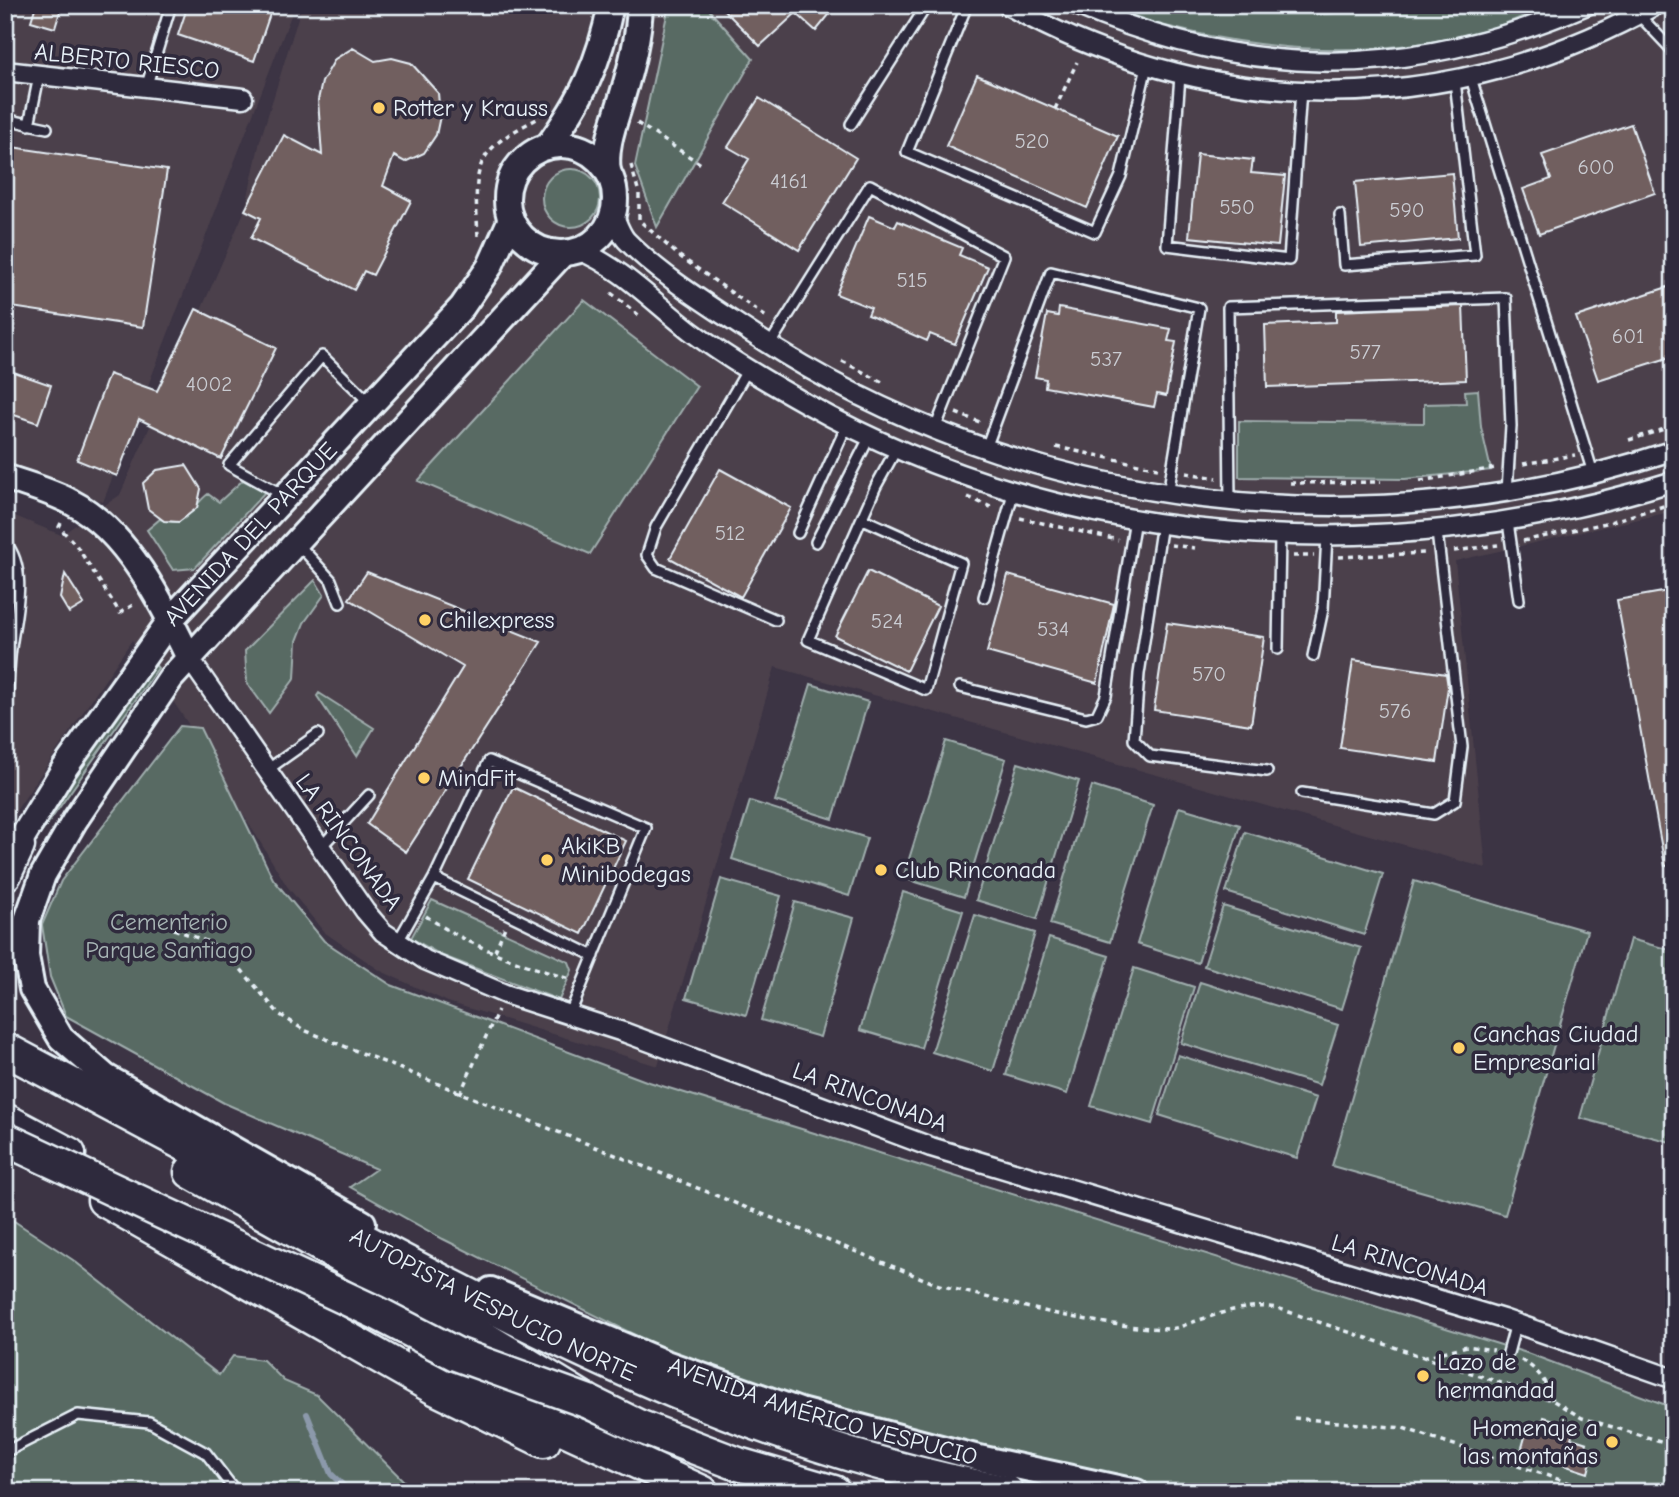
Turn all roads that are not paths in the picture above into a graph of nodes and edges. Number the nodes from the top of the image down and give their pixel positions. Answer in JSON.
{"nodes":[{"id":1,"x":171,"y":5,"type":"edge"},
{"id":2,"x":611,"y":5,"type":"edge"},
{"id":3,"x":640,"y":5,"type":"edge"},
{"id":4,"x":927,"y":5,"type":"edge"},
{"id":5,"x":967,"y":5,"type":"edge"},
{"id":6,"x":1007,"y":5,"type":"edge"},
{"id":7,"x":1076,"y":5,"type":"edge"},
{"id":8,"x":1587,"y":5,"type":"edge"},
{"id":9,"x":1656,"y":5,"type":"edge"},
{"id":10,"x":1023,"y":10,"type":"edge"},
{"id":11,"x":1639,"y":15,"type":"junction"},
{"id":12,"x":1674,"y":52,"type":"edge"},
{"id":13,"x":1332,"y":62,"type":"junction"},
{"id":14,"x":1378,"y":62,"type":"junction"},
{"id":15,"x":1147,"y":66,"type":"junction"},
{"id":16,"x":5,"y":71,"type":"edge"},
{"id":17,"x":39,"y":76,"type":"junction"},
{"id":18,"x":1180,"y":76,"type":"junction"},
{"id":19,"x":1463,"y":80,"type":"junction"},
{"id":20,"x":146,"y":88,"type":"junction"},
{"id":21,"x":1301,"y":90,"type":"junction"},
{"id":22,"x":1327,"y":90,"type":"junction"},
{"id":23,"x":1378,"y":90,"type":"junction"},
{"id":24,"x":243,"y":98,"type":"dead end"},
{"id":25,"x":5,"y":119,"type":"edge"},
{"id":26,"x":851,"y":124,"type":"dead end"},
{"id":27,"x":29,"y":125,"type":"junction"},
{"id":28,"x":47,"y":128,"type":"dead end"},
{"id":29,"x":547,"y":147,"type":"junction"},
{"id":30,"x":608,"y":172,"type":"junction"},
{"id":31,"x":613,"y":214,"type":"junction"},
{"id":32,"x":1340,"y":215,"type":"dead end"},
{"id":33,"x":511,"y":219,"type":"junction"},
{"id":34,"x":570,"y":252,"type":"junction"},
{"id":35,"x":769,"y":345,"type":"junction"},
{"id":36,"x":748,"y":369,"type":"junction"},
{"id":37,"x":373,"y":405,"type":"junction"},
{"id":38,"x":847,"y":425,"type":"junction"},
{"id":39,"x":935,"y":429,"type":"junction"},
{"id":40,"x":870,"y":436,"type":"junction"},
{"id":41,"x":897,"y":448,"type":"junction"},
{"id":42,"x":986,"y":448,"type":"junction"},
{"id":43,"x":1674,"y":450,"type":"edge"},
{"id":44,"x":1594,"y":474,"type":"junction"},
{"id":45,"x":5,"y":477,"type":"edge"},
{"id":46,"x":1674,"y":481,"type":"edge"},
{"id":47,"x":1014,"y":490,"type":"junction"},
{"id":48,"x":1507,"y":494,"type":"junction"},
{"id":49,"x":1168,"y":495,"type":"junction"},
{"id":50,"x":285,"y":497,"type":"junction"},
{"id":51,"x":1230,"y":502,"type":"junction"},
{"id":52,"x":863,"y":519,"type":"junction"},
{"id":53,"x":1135,"y":519,"type":"junction"},
{"id":54,"x":1508,"y":522,"type":"junction"},
{"id":55,"x":1162,"y":523,"type":"junction"},
{"id":56,"x":1437,"y":532,"type":"junction"},
{"id":57,"x":797,"y":533,"type":"dead end"},
{"id":58,"x":1280,"y":535,"type":"junction"},
{"id":59,"x":1326,"y":536,"type":"junction"},
{"id":60,"x":5,"y":542,"type":"edge"},
{"id":61,"x":816,"y":542,"type":"dead end"},
{"id":62,"x":296,"y":543,"type":"junction"},
{"id":63,"x":984,"y":597,"type":"dead end"},
{"id":64,"x":1519,"y":600,"type":"dead end"},
{"id":65,"x":340,"y":603,"type":"dead end"},
{"id":66,"x":171,"y":619,"type":"junction"},
{"id":67,"x":776,"y":620,"type":"dead end"},
{"id":68,"x":1278,"y":649,"type":"dead end"},
{"id":69,"x":1313,"y":656,"type":"dead end"},
{"id":70,"x":190,"y":657,"type":"junction"},
{"id":71,"x":960,"y":687,"type":"dead end"},
{"id":72,"x":5,"y":724,"type":"edge"},
{"id":73,"x":318,"y":734,"type":"dead end"},
{"id":74,"x":267,"y":770,"type":"junction"},
{"id":75,"x":1267,"y":771,"type":"dead end"},
{"id":76,"x":1302,"y":793,"type":"dead end"},
{"id":77,"x":369,"y":795,"type":"dead end"},
{"id":78,"x":320,"y":849,"type":"junction"},
{"id":79,"x":9,"y":861,"type":"edge"},
{"id":80,"x":48,"y":866,"type":"joint"},
{"id":81,"x":433,"y":878,"type":"junction"},
{"id":82,"x":397,"y":943,"type":"junction"},
{"id":83,"x":594,"y":956,"type":"junction"},
{"id":84,"x":569,"y":1016,"type":"junction"},
{"id":85,"x":5,"y":1049,"type":"edge"},
{"id":86,"x":5,"y":1070,"type":"edge"},
{"id":87,"x":5,"y":1120,"type":"edge"},
{"id":88,"x":5,"y":1139,"type":"edge"},
{"id":89,"x":72,"y":1183,"type":"dead end"},
{"id":90,"x":1516,"y":1323,"type":"junction"},
{"id":91,"x":1508,"y":1353,"type":"dead end"},
{"id":92,"x":1674,"y":1379,"type":"edge"},
{"id":93,"x":589,"y":1402,"type":"junction"},
{"id":94,"x":5,"y":1452,"type":"edge"},
{"id":95,"x":983,"y":1489,"type":"edge"},
{"id":96,"x":236,"y":1492,"type":"edge"},
{"id":97,"x":668,"y":1492,"type":"edge"},
{"id":98,"x":702,"y":1492,"type":"edge"},
{"id":99,"x":834,"y":1492,"type":"edge"},
{"id":100,"x":1007,"y":1492,"type":"edge"},
{"id":101,"x":1136,"y":1492,"type":"edge"}],
"edges":[{"from":1,"to":20,"type":"lane"},
{"from":2,"to":29,"type":"street"},
{"from":3,"to":30,"type":"street"},
{"from":4,"to":26,"type":"lane"},
{"from":5,"to":15,"type":"lane"},
{"from":6,"to":10,"type":"street"},
{"from":7,"to":13,"type":"street"},
{"from":8,"to":14,"type":"street"},
{"from":9,"to":11,"type":"street"},
{"from":10,"to":15,"type":"street"},
{"from":11,"to":12,"type":"lane"},
{"from":11,"to":19,"type":"street"},
{"from":13,"to":14,"type":"street"},
{"from":13,"to":22,"type":"street"},
{"from":14,"to":23,"type":"street"},
{"from":15,"to":18,"type":"street"},
{"from":16,"to":17,"type":"street","name":"ALBERTO RIESCO"},
{"from":17,"to":20,"type":"street","name":"ALBERTO RIESCO"},
{"from":17,"to":27,"type":"lane"},
{"from":18,"to":21,"type":"street"},
{"from":18,"to":21,"type":"lane"},
{"from":19,"to":23,"type":"street"},
{"from":19,"to":32,"type":"lane"},
{"from":19,"to":44,"type":"lane"},
{"from":20,"to":24,"type":"street","name":"ALBERTO RIESCO"},
{"from":21,"to":22,"type":"street"},
{"from":22,"to":23,"type":"street"},
{"from":25,"to":27,"type":"lane"},
{"from":27,"to":28,"type":"lane"},
{"from":29,"to":30,"type":"street"},
{"from":29,"to":33,"type":"street"},
{"from":30,"to":31,"type":"street"},
{"from":31,"to":34,"type":"street"},
{"from":31,"to":35,"type":"street"},
{"from":33,"to":34,"type":"street"},
{"from":33,"to":37,"type":"street","name":"AVENIDA DEL PARQUE"},
{"from":34,"to":36,"type":"street"},
{"from":34,"to":62,"type":"street","name":"AVENIDA DEL PARQUE"},
{"from":35,"to":39,"type":"street"},
{"from":35,"to":39,"type":"lane"},
{"from":36,"to":38,"type":"street"},
{"from":36,"to":67,"type":"lane"},
{"from":37,"to":50,"type":"street","name":"AVENIDA DEL PARQUE"},
{"from":37,"to":50,"type":"lane"},
{"from":38,"to":40,"type":"street"},
{"from":38,"to":57,"type":"lane"},
{"from":39,"to":42,"type":"street"},
{"from":40,"to":41,"type":"street"},
{"from":40,"to":61,"type":"lane"},
{"from":41,"to":47,"type":"street"},
{"from":41,"to":52,"type":"lane"},
{"from":42,"to":49,"type":"street"},
{"from":42,"to":49,"type":"lane"},
{"from":43,"to":44,"type":"street"},
{"from":44,"to":48,"type":"street"},
{"from":45,"to":66,"type":"street"},
{"from":46,"to":54,"type":"street"},
{"from":47,"to":53,"type":"street"},
{"from":47,"to":63,"type":"lane"},
{"from":48,"to":51,"type":"street"},
{"from":48,"to":51,"type":"lane"},
{"from":49,"to":51,"type":"street"},
{"from":50,"to":66,"type":"street","name":"AVENIDA DEL PARQUE"},
{"from":52,"to":52,"type":"lane"},
{"from":53,"to":55,"type":"street"},
{"from":53,"to":71,"type":"lane"},
{"from":54,"to":56,"type":"street"},
{"from":54,"to":64,"type":"lane"},
{"from":55,"to":58,"type":"street"},
{"from":55,"to":75,"type":"lane"},
{"from":56,"to":59,"type":"street"},
{"from":56,"to":76,"type":"lane"},
{"from":58,"to":59,"type":"street"},
{"from":58,"to":68,"type":"lane"},
{"from":59,"to":69,"type":"lane"},
{"from":60,"to":72,"type":"lane"},
{"from":62,"to":65,"type":"lane"},
{"from":62,"to":70,"type":"street","name":"AVENIDA DEL PARQUE"},
{"from":66,"to":70,"type":"street"},
{"from":66,"to":79,"type":"street","name":"AVENIDA DEL PARQUE"},
{"from":70,"to":74,"type":"street","name":"LA RINCONADA"},
{"from":70,"to":80,"type":"street","name":"AVENIDA DEL PARQUE"},
{"from":73,"to":74,"type":"lane"},
{"from":74,"to":78,"type":"street","name":"LA RINCONADA"},
{"from":77,"to":78,"type":"lane"},
{"from":78,"to":82,"type":"street","name":"LA RINCONADA"},
{"from":80,"to":101,"type":"street","name":"AVENIDA AMÉRICO VESPUCIO"},
{"from":81,"to":82,"type":"lane"},
{"from":81,"to":83,"type":"lane"},
{"from":81,"to":83,"type":"lane"},
{"from":82,"to":84,"type":"street","name":"LA RINCONADA"},
{"from":83,"to":84,"type":"lane"},
{"from":84,"to":90,"type":"street","name":"LA RINCONADA"},
{"from":85,"to":95,"type":"highway","name":"AUTOPISTA VESPUCIO NORTE"},
{"from":86,"to":93,"type":"highway","bridge":true},
{"from":87,"to":98,"type":"highway"},
{"from":88,"to":93,"type":"highway","bridge":true},
{"from":89,"to":97,"type":"highway"},
{"from":90,"to":91,"type":"lane"},
{"from":90,"to":92,"type":"street","name":"LA RINCONADA"},
{"from":93,"to":99,"type":"highway"},
{"from":94,"to":96,"type":"lane"},
{"from":95,"to":100,"type":"highway","name":"AUTOPISTA VESPUCIO NORTE"}]}
